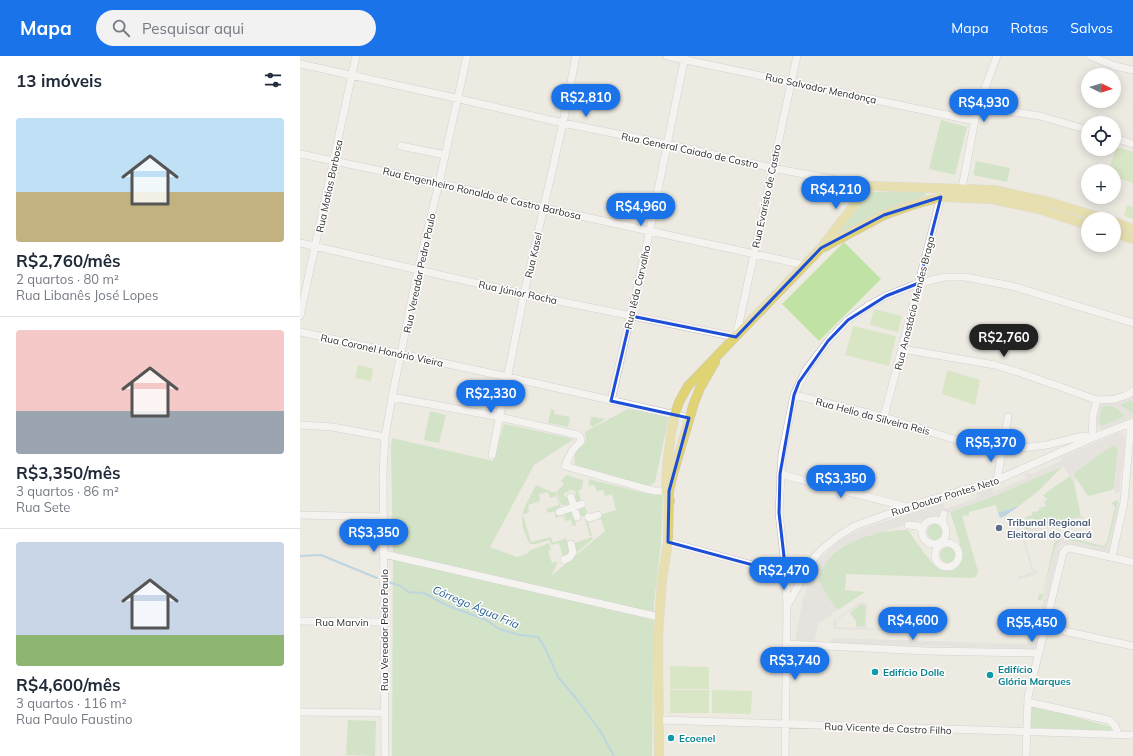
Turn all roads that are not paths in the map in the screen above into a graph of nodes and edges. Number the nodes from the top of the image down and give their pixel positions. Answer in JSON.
{"nodes":[{"id":1,"x":356,"y":56,"type":"edge"},
{"id":2,"x":467,"y":56,"type":"edge"},
{"id":3,"x":576,"y":56,"type":"edge"},
{"id":4,"x":667,"y":56,"type":"edge"},
{"id":5,"x":797,"y":56,"type":"edge"},
{"id":6,"x":997,"y":56,"type":"edge"},
{"id":7,"x":1090,"y":56,"type":"edge"},
{"id":8,"x":684,"y":58,"type":"edge"},
{"id":9,"x":300,"y":64,"type":"edge"},
{"id":10,"x":1133,"y":70,"type":"edge"},
{"id":11,"x":352,"y":75,"type":"junction"},
{"id":12,"x":791,"y":81,"type":"junction"},
{"id":13,"x":457,"y":98,"type":"junction"},
{"id":14,"x":977,"y":109,"type":"junction"},
{"id":15,"x":975,"y":121,"type":"junction"},
{"id":16,"x":563,"y":124,"type":"junction"},
{"id":17,"x":1081,"y":128,"type":"edge"},
{"id":18,"x":1121,"y":140,"type":"edge"},
{"id":19,"x":667,"y":144,"type":"junction"},
{"id":20,"x":1133,"y":144,"type":"edge"},
{"id":21,"x":401,"y":146,"type":"dead end"},
{"id":22,"x":300,"y":154,"type":"edge"},
{"id":23,"x":445,"y":155,"type":"junction"},
{"id":24,"x":334,"y":161,"type":"junction"},
{"id":25,"x":772,"y":168,"type":"junction"},
{"id":26,"x":439,"y":183,"type":"junction"},
{"id":27,"x":869,"y":186,"type":"junction"},
{"id":28,"x":962,"y":188,"type":"junction"},
{"id":29,"x":942,"y":192,"type":"junction"},
{"id":30,"x":1020,"y":195,"type":"junction"},
{"id":31,"x":1017,"y":205,"type":"junction"},
{"id":32,"x":544,"y":208,"type":"junction"},
{"id":33,"x":1082,"y":212,"type":"edge"},
{"id":34,"x":1081,"y":223,"type":"edge"},
{"id":35,"x":1121,"y":225,"type":"edge"},
{"id":36,"x":1133,"y":229,"type":"edge"},
{"id":37,"x":650,"y":230,"type":"junction"},
{"id":38,"x":1121,"y":235,"type":"edge"},
{"id":39,"x":1133,"y":239,"type":"edge"},
{"id":40,"x":300,"y":243,"type":"edge"},
{"id":41,"x":316,"y":246,"type":"junction"},
{"id":42,"x":821,"y":248,"type":"junction"},
{"id":43,"x":754,"y":254,"type":"junction"},
{"id":44,"x":805,"y":265,"type":"junction"},
{"id":45,"x":418,"y":269,"type":"junction"},
{"id":46,"x":919,"y":282,"type":"junction"},
{"id":47,"x":524,"y":294,"type":"junction"},
{"id":48,"x":300,"y":316,"type":"edge"},
{"id":49,"x":631,"y":316,"type":"junction"},
{"id":50,"x":1133,"y":323,"type":"edge"},
{"id":51,"x":300,"y":332,"type":"edge"},
{"id":52,"x":736,"y":337,"type":"junction"},
{"id":53,"x":902,"y":349,"type":"junction"},
{"id":54,"x":402,"y":354,"type":"junction"},
{"id":55,"x":720,"y":354,"type":"junction"},
{"id":56,"x":508,"y":377,"type":"junction"},
{"id":57,"x":1133,"y":391,"type":"edge"},
{"id":58,"x":794,"y":395,"type":"junction"},
{"id":59,"x":392,"y":397,"type":"junction"},
{"id":60,"x":611,"y":400,"type":"junction"},
{"id":61,"x":1097,"y":400,"type":"junction"},
{"id":62,"x":675,"y":414,"type":"junction"},
{"id":63,"x":1008,"y":416,"type":"dead end"},
{"id":64,"x":500,"y":417,"type":"junction"},
{"id":65,"x":884,"y":417,"type":"junction"},
{"id":66,"x":689,"y":418,"type":"junction"},
{"id":67,"x":1132,"y":423,"type":"edge"},
{"id":68,"x":300,"y":425,"type":"edge"},
{"id":69,"x":385,"y":437,"type":"junction"},
{"id":70,"x":1092,"y":438,"type":"junction"},
{"id":71,"x":1002,"y":449,"type":"junction"},
{"id":72,"x":492,"y":455,"type":"dead end"},
{"id":73,"x":780,"y":474,"type":"junction"},
{"id":74,"x":997,"y":480,"type":"junction"},
{"id":75,"x":1125,"y":489,"type":"junction"},
{"id":76,"x":1133,"y":490,"type":"edge"},
{"id":77,"x":668,"y":491,"type":"junction"},
{"id":78,"x":571,"y":497,"type":"dead end"},
{"id":79,"x":582,"y":504,"type":"dead end"},
{"id":80,"x":574,"y":507,"type":"junction"},
{"id":81,"x":907,"y":507,"type":"junction"},
{"id":82,"x":559,"y":512,"type":"dead end"},
{"id":83,"x":944,"y":514,"type":"dead end"},
{"id":84,"x":300,"y":515,"type":"edge"},
{"id":85,"x":598,"y":515,"type":"dead end"},
{"id":86,"x":384,"y":517,"type":"junction"},
{"id":87,"x":577,"y":517,"type":"dead end"},
{"id":88,"x":590,"y":519,"type":"dead end"},
{"id":89,"x":908,"y":525,"type":"dead end"},
{"id":90,"x":945,"y":527,"type":"junction"},
{"id":91,"x":922,"y":530,"type":"junction"},
{"id":92,"x":925,"y":541,"type":"junction"},
{"id":93,"x":668,"y":542,"type":"junction"},
{"id":94,"x":571,"y":544,"type":"dead end"},
{"id":95,"x":954,"y":545,"type":"junction"},
{"id":96,"x":384,"y":554,"type":"junction"},
{"id":97,"x":935,"y":556,"type":"junction"},
{"id":98,"x":1112,"y":557,"type":"junction"},
{"id":99,"x":564,"y":560,"type":"dead end"},
{"id":100,"x":1133,"y":562,"type":"edge"},
{"id":101,"x":786,"y":574,"type":"junction"},
{"id":102,"x":787,"y":606,"type":"junction"},
{"id":103,"x":659,"y":617,"type":"junction"},
{"id":104,"x":300,"y":621,"type":"edge"},
{"id":105,"x":384,"y":622,"type":"junction"},
{"id":106,"x":1046,"y":627,"type":"junction"},
{"id":107,"x":786,"y":644,"type":"junction"},
{"id":108,"x":1133,"y":646,"type":"edge"},
{"id":109,"x":1039,"y":653,"type":"junction"},
{"id":110,"x":1028,"y":702,"type":"junction"},
{"id":111,"x":300,"y":712,"type":"edge"},
{"id":112,"x":385,"y":713,"type":"junction"},
{"id":113,"x":659,"y":720,"type":"junction"},
{"id":114,"x":785,"y":725,"type":"junction"},
{"id":115,"x":1027,"y":731,"type":"junction"},
{"id":116,"x":1118,"y":734,"type":"junction"},
{"id":117,"x":1133,"y":735,"type":"edge"},
{"id":118,"x":385,"y":756,"type":"edge"},
{"id":119,"x":659,"y":756,"type":"edge"},
{"id":120,"x":785,"y":756,"type":"edge"},
{"id":121,"x":1026,"y":756,"type":"edge"}],
"edges":[{"from":1,"to":11,"type":"street","name":"Rua Matias Barbosa"},
{"from":2,"to":13,"type":"street","name":"Rua Vereador Pedro Paulo"},
{"from":3,"to":16,"type":"street","name":"Rua Kasel"},
{"from":4,"to":8,"type":"street","name":"Rua Salvador Mendonça"},
{"from":5,"to":12,"type":"street","name":"Rua Evaristo de Castro"},
{"from":6,"to":14,"type":"street"},
{"from":7,"to":10,"type":"street"},
{"from":8,"to":12,"type":"street","name":"Rua Salvador Mendonça"},
{"from":8,"to":19,"type":"street","name":"Rua Iêda Carvalho"},
{"from":9,"to":11,"type":"street","name":"Rua General Caiado de Castro"},
{"from":11,"to":13,"type":"street","name":"Rua General Caiado de Castro"},
{"from":11,"to":24,"type":"street","name":"Rua Matias Barbosa"},
{"from":12,"to":15,"type":"street","name":"Rua Salvador Mendonça"},
{"from":12,"to":25,"type":"street","name":"Rua Evaristo de Castro"},
{"from":13,"to":16,"type":"street","name":"Rua General Caiado de Castro"},
{"from":13,"to":23,"type":"street","name":"Rua Vereador Pedro Paulo"},
{"from":14,"to":15,"type":"street"},
{"from":14,"to":17,"type":"street"},
{"from":15,"to":28,"type":"street"},
{"from":16,"to":19,"type":"street","name":"Rua General Caiado de Castro"},
{"from":16,"to":32,"type":"street","name":"Rua Kasel"},
{"from":18,"to":20,"type":"street"},
{"from":19,"to":25,"type":"street","name":"Rua General Caiado de Castro"},
{"from":19,"to":37,"type":"street","name":"Rua Iêda Carvalho"},
{"from":21,"to":23,"type":"street"},
{"from":22,"to":24,"type":"street","name":"Rua Engenheiro Ronaldo de Castro Barbosa"},
{"from":23,"to":26,"type":"street","name":"Rua Vereador Pedro Paulo"},
{"from":24,"to":26,"type":"street","name":"Rua Engenheiro Ronaldo de Castro Barbosa"},
{"from":24,"to":41,"type":"street","name":"Rua Matias Barbosa"},
{"from":25,"to":27,"type":"street","name":"Rua General Caiado de Castro"},
{"from":25,"to":43,"type":"street","name":"Rua Evaristo de Castro"},
{"from":26,"to":32,"type":"street","name":"Rua Engenheiro Ronaldo de Castro Barbosa"},
{"from":26,"to":45,"type":"street","name":"Rua Vereador Pedro Paulo"},
{"from":27,"to":29,"type":"main road"},
{"from":27,"to":42,"type":"main road"},
{"from":28,"to":29,"type":"main road"},
{"from":28,"to":30,"type":"main road"},
{"from":29,"to":31,"type":"main road"},
{"from":29,"to":42,"type":"main road"},
{"from":29,"to":46,"type":"street","name":"Rua Anastácio Mendes Braga"},
{"from":30,"to":31,"type":"main road"},
{"from":30,"to":33,"type":"main road"},
{"from":31,"to":34,"type":"main road"},
{"from":32,"to":37,"type":"street","name":"Rua Engenheiro Ronaldo de Castro Barbosa"},
{"from":32,"to":47,"type":"street","name":"Rua Kasel"},
{"from":35,"to":36,"type":"main road"},
{"from":37,"to":43,"type":"street","name":"Rua Engenheiro Ronaldo de Castro Barbosa"},
{"from":37,"to":49,"type":"street","name":"Rua Iêda Carvalho"},
{"from":38,"to":39,"type":"main road"},
{"from":40,"to":41,"type":"street","name":"Rua Júnior Rocha"},
{"from":41,"to":45,"type":"street","name":"Rua Júnior Rocha"},
{"from":41,"to":48,"type":"street","name":"Rua Matias Barbosa"},
{"from":42,"to":44,"type":"main road"},
{"from":43,"to":44,"type":"street","name":"Rua Engenheiro Ronaldo de Castro Barbosa"},
{"from":43,"to":52,"type":"street","name":"Rua Evaristo de Castro"},
{"from":44,"to":52,"type":"main road"},
{"from":45,"to":47,"type":"street","name":"Rua Júnior Rocha"},
{"from":45,"to":54,"type":"street","name":"Rua Vereador Pedro Paulo"},
{"from":46,"to":50,"type":"street"},
{"from":46,"to":53,"type":"street","name":"Rua Anastácio Mendes Braga"},
{"from":46,"to":58,"type":"street"},
{"from":47,"to":49,"type":"street","name":"Rua Júnior Rocha"},
{"from":47,"to":56,"type":"street","name":"Rua Kasel"},
{"from":49,"to":52,"type":"street","name":"Rua Júnior Rocha"},
{"from":49,"to":60,"type":"street","name":"Rua Iêda Carvalho"},
{"from":51,"to":54,"type":"street","name":"Rua Coronel Honório Vieira"},
{"from":52,"to":55,"type":"main road"},
{"from":53,"to":61,"type":"street"},
{"from":53,"to":65,"type":"street","name":"Rua Anastácio Mendes Braga"},
{"from":54,"to":56,"type":"street","name":"Rua Coronel Honório Vieira"},
{"from":54,"to":59,"type":"street","name":"Rua Vereador Pedro Paulo"},
{"from":55,"to":62,"type":"main road"},
{"from":55,"to":66,"type":"main road"},
{"from":56,"to":60,"type":"street","name":"Rua Coronel Honório Vieira"},
{"from":56,"to":64,"type":"street","name":"Rua Kasel"},
{"from":57,"to":61,"type":"street"},
{"from":58,"to":65,"type":"street","name":"Rua Helio da Silveira Reis"},
{"from":58,"to":73,"type":"street"},
{"from":59,"to":64,"type":"street"},
{"from":59,"to":69,"type":"street","name":"Rua Vereador Pedro Paulo"},
{"from":60,"to":62,"type":"street","name":"Rua Coronel Honório Vieira"},
{"from":61,"to":70,"type":"street"},
{"from":62,"to":66,"type":"street","name":"Rua Coronel Honório Vieira"},
{"from":62,"to":77,"type":"main road"},
{"from":63,"to":71,"type":"street"},
{"from":64,"to":72,"type":"street","name":"Rua Kasel"},
{"from":64,"to":77,"type":"street"},
{"from":65,"to":71,"type":"street","name":"Rua Helio da Silveira Reis"},
{"from":66,"to":77,"type":"main road"},
{"from":67,"to":70,"type":"street","name":"Rua Doutor Pontes Neto"},
{"from":67,"to":75,"type":"street"},
{"from":68,"to":69,"type":"street"},
{"from":69,"to":86,"type":"street","name":"Rua Vereador Pedro Paulo"},
{"from":70,"to":71,"type":"street","name":"Rua Helio da Silveira Reis"},
{"from":70,"to":74,"type":"street","name":"Rua Doutor Pontes Neto"},
{"from":71,"to":74,"type":"street"},
{"from":73,"to":81,"type":"street"},
{"from":73,"to":101,"type":"street"},
{"from":74,"to":81,"type":"street","name":"Rua Doutor Pontes Neto"},
{"from":75,"to":76,"type":"street"},
{"from":75,"to":98,"type":"street"},
{"from":77,"to":93,"type":"main road"},
{"from":78,"to":80,"type":"street"},
{"from":79,"to":80,"type":"street"},
{"from":80,"to":82,"type":"street"},
{"from":80,"to":87,"type":"street"},
{"from":81,"to":102,"type":"street","name":"Rua Doutor Pontes Neto"},
{"from":83,"to":90,"type":"street"},
{"from":84,"to":86,"type":"street"},
{"from":85,"to":88,"type":"street"},
{"from":86,"to":96,"type":"street","name":"Rua Vereador Pedro Paulo"},
{"from":89,"to":91,"type":"street"},
{"from":90,"to":91,"type":"street"},
{"from":90,"to":92,"type":"street"},
{"from":90,"to":95,"type":"street"},
{"from":91,"to":92,"type":"street"},
{"from":92,"to":97,"type":"street"},
{"from":93,"to":101,"type":"street"},
{"from":93,"to":103,"type":"main road"},
{"from":94,"to":99,"type":"street"},
{"from":95,"to":97,"type":"street"},
{"from":95,"to":97,"type":"street"},
{"from":96,"to":103,"type":"street"},
{"from":96,"to":105,"type":"street","name":"Rua Vereador Pedro Paulo"},
{"from":98,"to":100,"type":"street"},
{"from":98,"to":106,"type":"street"},
{"from":101,"to":102,"type":"street"},
{"from":102,"to":107,"type":"street"},
{"from":103,"to":113,"type":"main road"},
{"from":104,"to":105,"type":"street","name":"Rua Marvin"},
{"from":105,"to":112,"type":"street","name":"Rua Vereador Pedro Paulo"},
{"from":106,"to":108,"type":"street"},
{"from":106,"to":109,"type":"street"},
{"from":107,"to":109,"type":"street"},
{"from":107,"to":114,"type":"street"},
{"from":109,"to":110,"type":"street"},
{"from":110,"to":115,"type":"street"},
{"from":110,"to":116,"type":"street"},
{"from":111,"to":112,"type":"street"},
{"from":112,"to":118,"type":"street","name":"Rua Vereador Pedro Paulo"},
{"from":113,"to":114,"type":"street","name":"Rua Vicente de Castro Filho"},
{"from":113,"to":119,"type":"main road"},
{"from":114,"to":115,"type":"street","name":"Rua Vicente de Castro Filho"},
{"from":114,"to":120,"type":"street"},
{"from":115,"to":116,"type":"street","name":"Rua Vicente de Castro Filho"},
{"from":115,"to":121,"type":"street"},
{"from":116,"to":117,"type":"street","name":"Rua Vicente de Castro Filho"}]}
